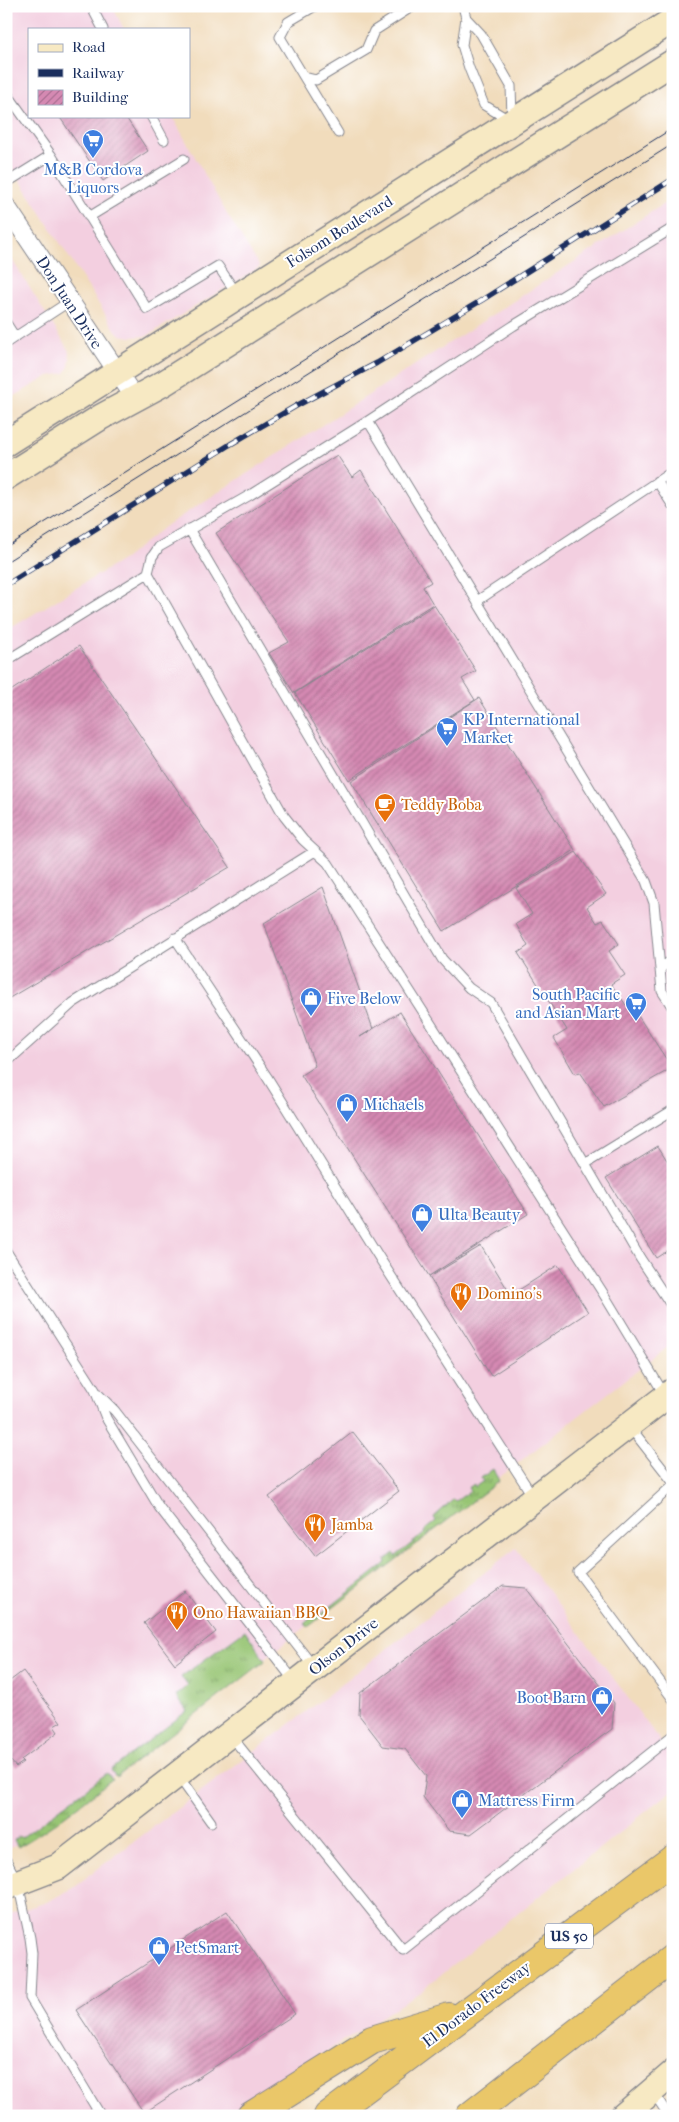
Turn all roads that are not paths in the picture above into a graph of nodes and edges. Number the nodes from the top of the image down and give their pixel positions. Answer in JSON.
{"nodes":[{"id":1,"x":91,"y":6,"type":"edge"},
{"id":2,"x":315,"y":6,"type":"edge"},
{"id":3,"x":413,"y":6,"type":"edge"},
{"id":4,"x":463,"y":6,"type":"edge"},
{"id":5,"x":466,"y":18,"type":"junction"},
{"id":6,"x":673,"y":20,"type":"edge"},
{"id":7,"x":102,"y":28,"type":"edge"},
{"id":8,"x":673,"y":62,"type":"edge"},
{"id":9,"x":304,"y":77,"type":"junction"},
{"id":10,"x":6,"y":92,"type":"edge"},
{"id":11,"x":152,"y":118,"type":"edge"},
{"id":12,"x":512,"y":121,"type":"junction"},
{"id":13,"x":338,"y":133,"type":"dead end"},
{"id":14,"x":164,"y":140,"type":"dead end"},
{"id":15,"x":51,"y":155,"type":"junction"},
{"id":16,"x":184,"y":159,"type":"dead end"},
{"id":17,"x":6,"y":183,"type":"edge"},
{"id":18,"x":6,"y":206,"type":"edge"},
{"id":19,"x":89,"y":217,"type":"junction"},
{"id":20,"x":673,"y":228,"type":"edge"},
{"id":21,"x":334,"y":277,"type":"junction"},
{"id":22,"x":238,"y":295,"type":"junction"},
{"id":23,"x":70,"y":301,"type":"junction"},
{"id":24,"x":6,"y":322,"type":"edge"},
{"id":25,"x":15,"y":337,"type":"junction"},
{"id":26,"x":6,"y":343,"type":"edge"},
{"id":27,"x":116,"y":373,"type":"junction"},
{"id":28,"x":134,"y":398,"type":"junction"},
{"id":29,"x":368,"y":422,"type":"junction"},
{"id":30,"x":6,"y":443,"type":"edge"},
{"id":31,"x":673,"y":471,"type":"edge"},
{"id":32,"x":6,"y":477,"type":"edge"},
{"id":33,"x":657,"y":481,"type":"junction"},
{"id":34,"x":673,"y":506,"type":"edge"},
{"id":35,"x":189,"y":530,"type":"junction"},
{"id":36,"x":148,"y":572,"type":"junction"},
{"id":37,"x":477,"y":601,"type":"junction"},
{"id":38,"x":6,"y":661,"type":"edge"},
{"id":39,"x":314,"y":851,"type":"junction"},
{"id":40,"x":175,"y":938,"type":"junction"},
{"id":41,"x":673,"y":959,"type":"edge"},
{"id":42,"x":660,"y":969,"type":"junction"},
{"id":43,"x":673,"y":1008,"type":"edge"},
{"id":44,"x":6,"y":1063,"type":"edge"},
{"id":45,"x":673,"y":1110,"type":"edge"},
{"id":46,"x":585,"y":1164,"type":"junction"},
{"id":47,"x":6,"y":1251,"type":"edge"},
{"id":48,"x":673,"y":1288,"type":"edge"},
{"id":49,"x":664,"y":1294,"type":"junction"},
{"id":50,"x":673,"y":1308,"type":"edge"},
{"id":51,"x":95,"y":1390,"type":"junction"},
{"id":52,"x":669,"y":1394,"type":"edge"},
{"id":53,"x":629,"y":1425,"type":"junction"},
{"id":54,"x":673,"y":1483,"type":"edge"},
{"id":55,"x":534,"y":1498,"type":"junction"},
{"id":56,"x":305,"y":1676,"type":"junction"},
{"id":57,"x":673,"y":1699,"type":"edge"},
{"id":58,"x":229,"y":1734,"type":"junction"},
{"id":59,"x":673,"y":1735,"type":"edge"},
{"id":60,"x":178,"y":1774,"type":"junction"},
{"id":61,"x":211,"y":1822,"type":"dead end"},
{"id":62,"x":673,"y":1859,"type":"edge"},
{"id":63,"x":6,"y":1860,"type":"edge"},
{"id":64,"x":12,"y":1885,"type":"edge"},
{"id":65,"x":673,"y":1958,"type":"edge"},
{"id":66,"x":464,"y":2012,"type":"junction"},
{"id":67,"x":673,"y":2073,"type":"edge"},
{"id":68,"x":651,"y":2090,"type":"junction"},
{"id":69,"x":475,"y":2113,"type":"edge"},
{"id":70,"x":101,"y":2116,"type":"edge"},
{"id":71,"x":251,"y":2116,"type":"edge"},
{"id":72,"x":328,"y":2116,"type":"edge"},
{"id":73,"x":622,"y":2116,"type":"edge"},
{"id":74,"x":669,"y":2116,"type":"edge"}],
"edges":[{"from":1,"to":7,"type":"lane"},
{"from":2,"to":9,"type":"lane"},
{"from":3,"to":9,"type":"lane"},
{"from":4,"to":5,"type":"lane"},
{"from":5,"to":12,"type":"lane"},
{"from":5,"to":12,"type":"lane"},
{"from":6,"to":12,"type":"main road","name":"Folsom Boulevard"},
{"from":8,"to":21,"type":"main road"},
{"from":9,"to":13,"type":"lane"},
{"from":10,"to":15,"type":"lane"},
{"from":11,"to":14,"type":"lane"},
{"from":12,"to":21,"type":"main road"},
{"from":12,"to":22,"type":"main road","name":"Folsom Boulevard"},
{"from":15,"to":17,"type":"lane"},
{"from":15,"to":19,"type":"lane"},
{"from":16,"to":19,"type":"lane"},
{"from":18,"to":23,"type":"street","name":"Don Juan Drive"},
{"from":19,"to":22,"type":"lane"},
{"from":20,"to":29,"type":"lane"},
{"from":21,"to":28,"type":"main road"},
{"from":22,"to":27,"type":"main road","name":"Folsom Boulevard"},
{"from":23,"to":25,"type":"lane"},
{"from":23,"to":27,"type":"street","name":"Don Juan Drive"},
{"from":24,"to":25,"type":"lane"},
{"from":25,"to":26,"type":"lane"},
{"from":27,"to":28,"type":"street","name":"Don Juan Drive"},
{"from":27,"to":30,"type":"main road","name":"Folsom Boulevard"},
{"from":28,"to":32,"type":"main road"},
{"from":29,"to":35,"type":"lane"},
{"from":29,"to":37,"type":"lane"},
{"from":31,"to":33,"type":"lane"},
{"from":33,"to":34,"type":"lane"},
{"from":33,"to":37,"type":"lane"},
{"from":35,"to":36,"type":"lane"},
{"from":35,"to":46,"type":"lane"},
{"from":36,"to":38,"type":"lane"},
{"from":36,"to":39,"type":"lane"},
{"from":37,"to":42,"type":"lane"},
{"from":39,"to":40,"type":"lane"},
{"from":39,"to":52,"type":"lane"},
{"from":40,"to":44,"type":"lane"},
{"from":40,"to":55,"type":"lane"},
{"from":41,"to":42,"type":"lane"},
{"from":42,"to":43,"type":"lane"},
{"from":45,"to":46,"type":"lane"},
{"from":46,"to":49,"type":"lane"},
{"from":47,"to":51,"type":"lane"},
{"from":48,"to":49,"type":"lane"},
{"from":49,"to":50,"type":"lane"},
{"from":51,"to":56,"type":"lane"},
{"from":51,"to":56,"type":"lane"},
{"from":52,"to":53,"type":"main road","name":"Olson Drive"},
{"from":53,"to":54,"type":"lane"},
{"from":53,"to":55,"type":"main road","name":"Olson Drive"},
{"from":54,"to":57,"type":"lane"},
{"from":55,"to":56,"type":"main road","name":"Olson Drive"},
{"from":56,"to":58,"type":"main road","name":"Olson Drive"},
{"from":58,"to":59,"type":"lane"},
{"from":58,"to":60,"type":"main road","name":"Olson Drive"},
{"from":60,"to":61,"type":"lane"},
{"from":60,"to":64,"type":"main road","name":"Olson Drive"},
{"from":62,"to":66,"type":"highway","name":"El Dorado Freeway","number":"US 50"},
{"from":63,"to":64,"type":"lane"},
{"from":64,"to":70,"type":"lane"},
{"from":65,"to":69,"type":"highway"},
{"from":66,"to":71,"type":"highway"},
{"from":66,"to":72,"type":"highway","name":"El Dorado Freeway","number":"US 50"},
{"from":67,"to":68,"type":"main road"},
{"from":68,"to":73,"type":"main road"},
{"from":68,"to":74,"type":"lane"}]}
